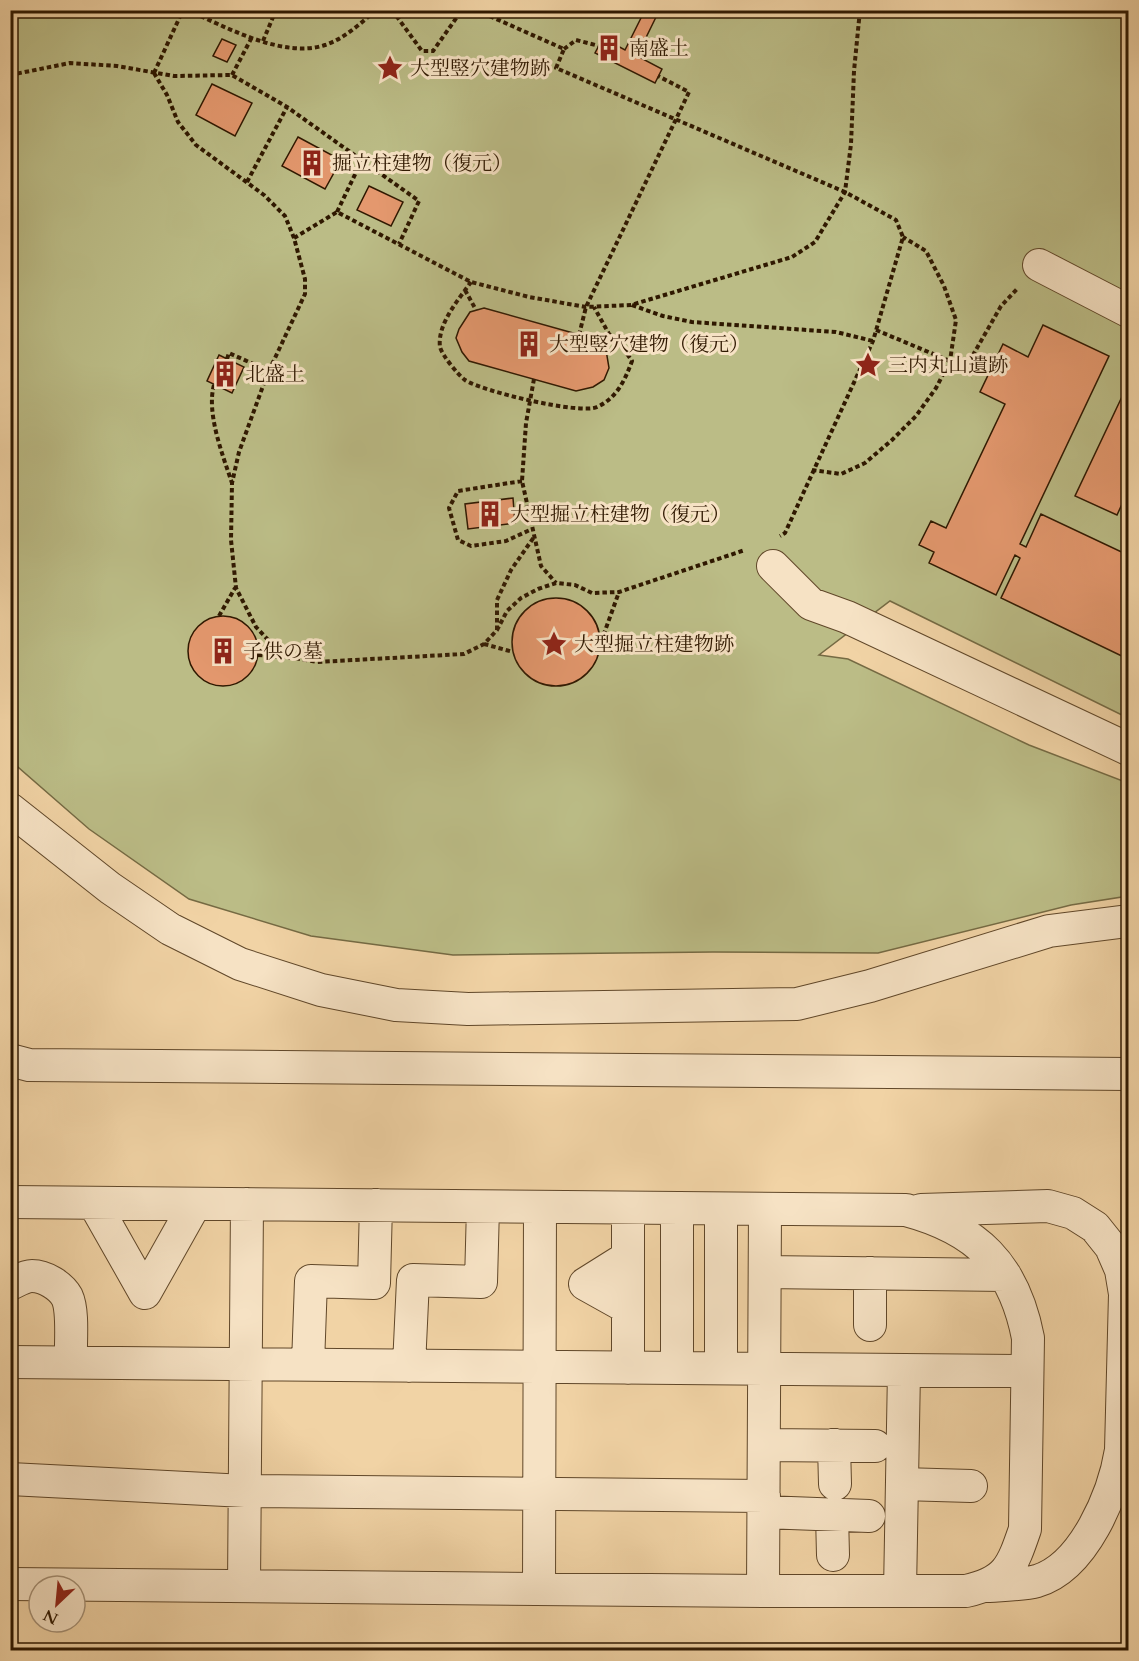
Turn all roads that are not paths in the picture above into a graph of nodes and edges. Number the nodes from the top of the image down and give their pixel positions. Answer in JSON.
{"nodes":[{"id":1,"x":1039,"y":265,"type":"road end"},
{"id":2,"x":1128,"y":311,"type":"edge"},
{"id":3,"x":766,"y":551,"type":"road end"},
{"id":4,"x":1128,"y":749,"type":"edge"},
{"id":5,"x":10,"y":809,"type":"edge"},
{"id":6,"x":1128,"y":921,"type":"edge"},
{"id":7,"x":10,"y":1060,"type":"edge"},
{"id":8,"x":1128,"y":1074,"type":"edge"},
{"id":9,"x":10,"y":1202,"type":"edge"},
{"id":10,"x":94,"y":1203,"type":"junction"},
{"id":11,"x":195,"y":1204,"type":"junction"},
{"id":12,"x":247,"y":1204,"type":"junction"},
{"id":13,"x":376,"y":1205,"type":"junction"},
{"id":14,"x":483,"y":1207,"type":"junction"},
{"id":15,"x":540,"y":1207,"type":"junction"},
{"id":16,"x":628,"y":1208,"type":"junction"},
{"id":17,"x":677,"y":1208,"type":"junction"},
{"id":18,"x":720,"y":1209,"type":"junction"},
{"id":19,"x":765,"y":1209,"type":"junction"},
{"id":20,"x":906,"y":1210,"type":"junction"},
{"id":21,"x":628,"y":1257,"type":"junction"},
{"id":22,"x":765,"y":1272,"type":"junction"},
{"id":23,"x":870,"y":1274,"type":"junction"},
{"id":24,"x":1005,"y":1275,"type":"junction"},
{"id":25,"x":10,"y":1284,"type":"edge"},
{"id":26,"x":687,"y":1284,"type":"junction"},
{"id":27,"x":628,"y":1308,"type":"junction"},
{"id":28,"x":870,"y":1325,"type":"dead end"},
{"id":29,"x":10,"y":1362,"type":"edge"},
{"id":30,"x":71,"y":1362,"type":"junction"},
{"id":31,"x":246,"y":1364,"type":"junction"},
{"id":32,"x":308,"y":1364,"type":"junction"},
{"id":33,"x":409,"y":1366,"type":"junction"},
{"id":34,"x":539,"y":1367,"type":"junction"},
{"id":35,"x":628,"y":1368,"type":"junction"},
{"id":36,"x":677,"y":1368,"type":"junction"},
{"id":37,"x":722,"y":1368,"type":"junction"},
{"id":38,"x":764,"y":1369,"type":"junction"},
{"id":39,"x":904,"y":1371,"type":"junction"},
{"id":40,"x":1028,"y":1371,"type":"junction"},
{"id":41,"x":764,"y":1445,"type":"junction"},
{"id":42,"x":834,"y":1445,"type":"junction"},
{"id":43,"x":875,"y":1446,"type":"dead end"},
{"id":44,"x":10,"y":1479,"type":"edge"},
{"id":45,"x":835,"y":1484,"type":"dead end"},
{"id":46,"x":902,"y":1484,"type":"junction"},
{"id":47,"x":971,"y":1486,"type":"dead end"},
{"id":48,"x":244,"y":1491,"type":"junction"},
{"id":49,"x":539,"y":1493,"type":"junction"},
{"id":50,"x":764,"y":1504,"type":"junction"},
{"id":51,"x":832,"y":1515,"type":"junction"},
{"id":52,"x":869,"y":1516,"type":"dead end"},
{"id":53,"x":833,"y":1555,"type":"dead end"},
{"id":54,"x":10,"y":1584,"type":"edge"},
{"id":55,"x":244,"y":1586,"type":"junction"},
{"id":56,"x":987,"y":1587,"type":"junction"},
{"id":57,"x":539,"y":1589,"type":"junction"},
{"id":58,"x":764,"y":1591,"type":"junction"},
{"id":59,"x":900,"y":1591,"type":"junction"}],
"edges":[{"from":1,"to":2,"type":"street"},
{"from":3,"to":4,"type":"street"},
{"from":5,"to":6,"type":"street"},
{"from":7,"to":8,"type":"street"},
{"from":9,"to":10,"type":"street"},
{"from":10,"to":11,"type":"street"},
{"from":10,"to":11,"type":"street"},
{"from":11,"to":12,"type":"street"},
{"from":12,"to":13,"type":"street"},
{"from":12,"to":31,"type":"street"},
{"from":13,"to":14,"type":"street"},
{"from":13,"to":32,"type":"street"},
{"from":14,"to":15,"type":"street"},
{"from":14,"to":33,"type":"street"},
{"from":15,"to":16,"type":"street"},
{"from":15,"to":34,"type":"street"},
{"from":16,"to":17,"type":"street"},
{"from":16,"to":21,"type":"street"},
{"from":17,"to":18,"type":"street"},
{"from":17,"to":26,"type":"street"},
{"from":18,"to":19,"type":"street"},
{"from":18,"to":26,"type":"street"},
{"from":19,"to":20,"type":"street"},
{"from":19,"to":22,"type":"street"},
{"from":20,"to":24,"type":"street"},
{"from":20,"to":56,"type":"street"},
{"from":21,"to":27,"type":"street"},
{"from":21,"to":27,"type":"street"},
{"from":22,"to":23,"type":"street"},
{"from":22,"to":38,"type":"street"},
{"from":23,"to":24,"type":"street"},
{"from":23,"to":28,"type":"street"},
{"from":24,"to":40,"type":"street"},
{"from":25,"to":30,"type":"street"},
{"from":26,"to":36,"type":"street"},
{"from":26,"to":37,"type":"street"},
{"from":27,"to":35,"type":"street"},
{"from":29,"to":30,"type":"street"},
{"from":30,"to":31,"type":"street"},
{"from":31,"to":32,"type":"street"},
{"from":31,"to":48,"type":"street"},
{"from":32,"to":33,"type":"street"},
{"from":33,"to":34,"type":"street"},
{"from":34,"to":35,"type":"street"},
{"from":34,"to":49,"type":"street"},
{"from":35,"to":36,"type":"street"},
{"from":36,"to":37,"type":"street"},
{"from":37,"to":38,"type":"street"},
{"from":38,"to":39,"type":"street"},
{"from":38,"to":41,"type":"street"},
{"from":39,"to":40,"type":"street"},
{"from":39,"to":46,"type":"street"},
{"from":40,"to":56,"type":"street"},
{"from":41,"to":42,"type":"street"},
{"from":41,"to":50,"type":"street"},
{"from":42,"to":43,"type":"street"},
{"from":42,"to":45,"type":"street"},
{"from":44,"to":48,"type":"street"},
{"from":46,"to":47,"type":"street"},
{"from":46,"to":59,"type":"street"},
{"from":48,"to":49,"type":"street"},
{"from":48,"to":55,"type":"street"},
{"from":49,"to":50,"type":"street"},
{"from":49,"to":57,"type":"street"},
{"from":50,"to":51,"type":"street"},
{"from":50,"to":58,"type":"street"},
{"from":51,"to":52,"type":"street"},
{"from":51,"to":53,"type":"street"},
{"from":54,"to":55,"type":"street"},
{"from":55,"to":57,"type":"street"},
{"from":56,"to":59,"type":"street"},
{"from":57,"to":58,"type":"street"},
{"from":58,"to":59,"type":"street"}]}
